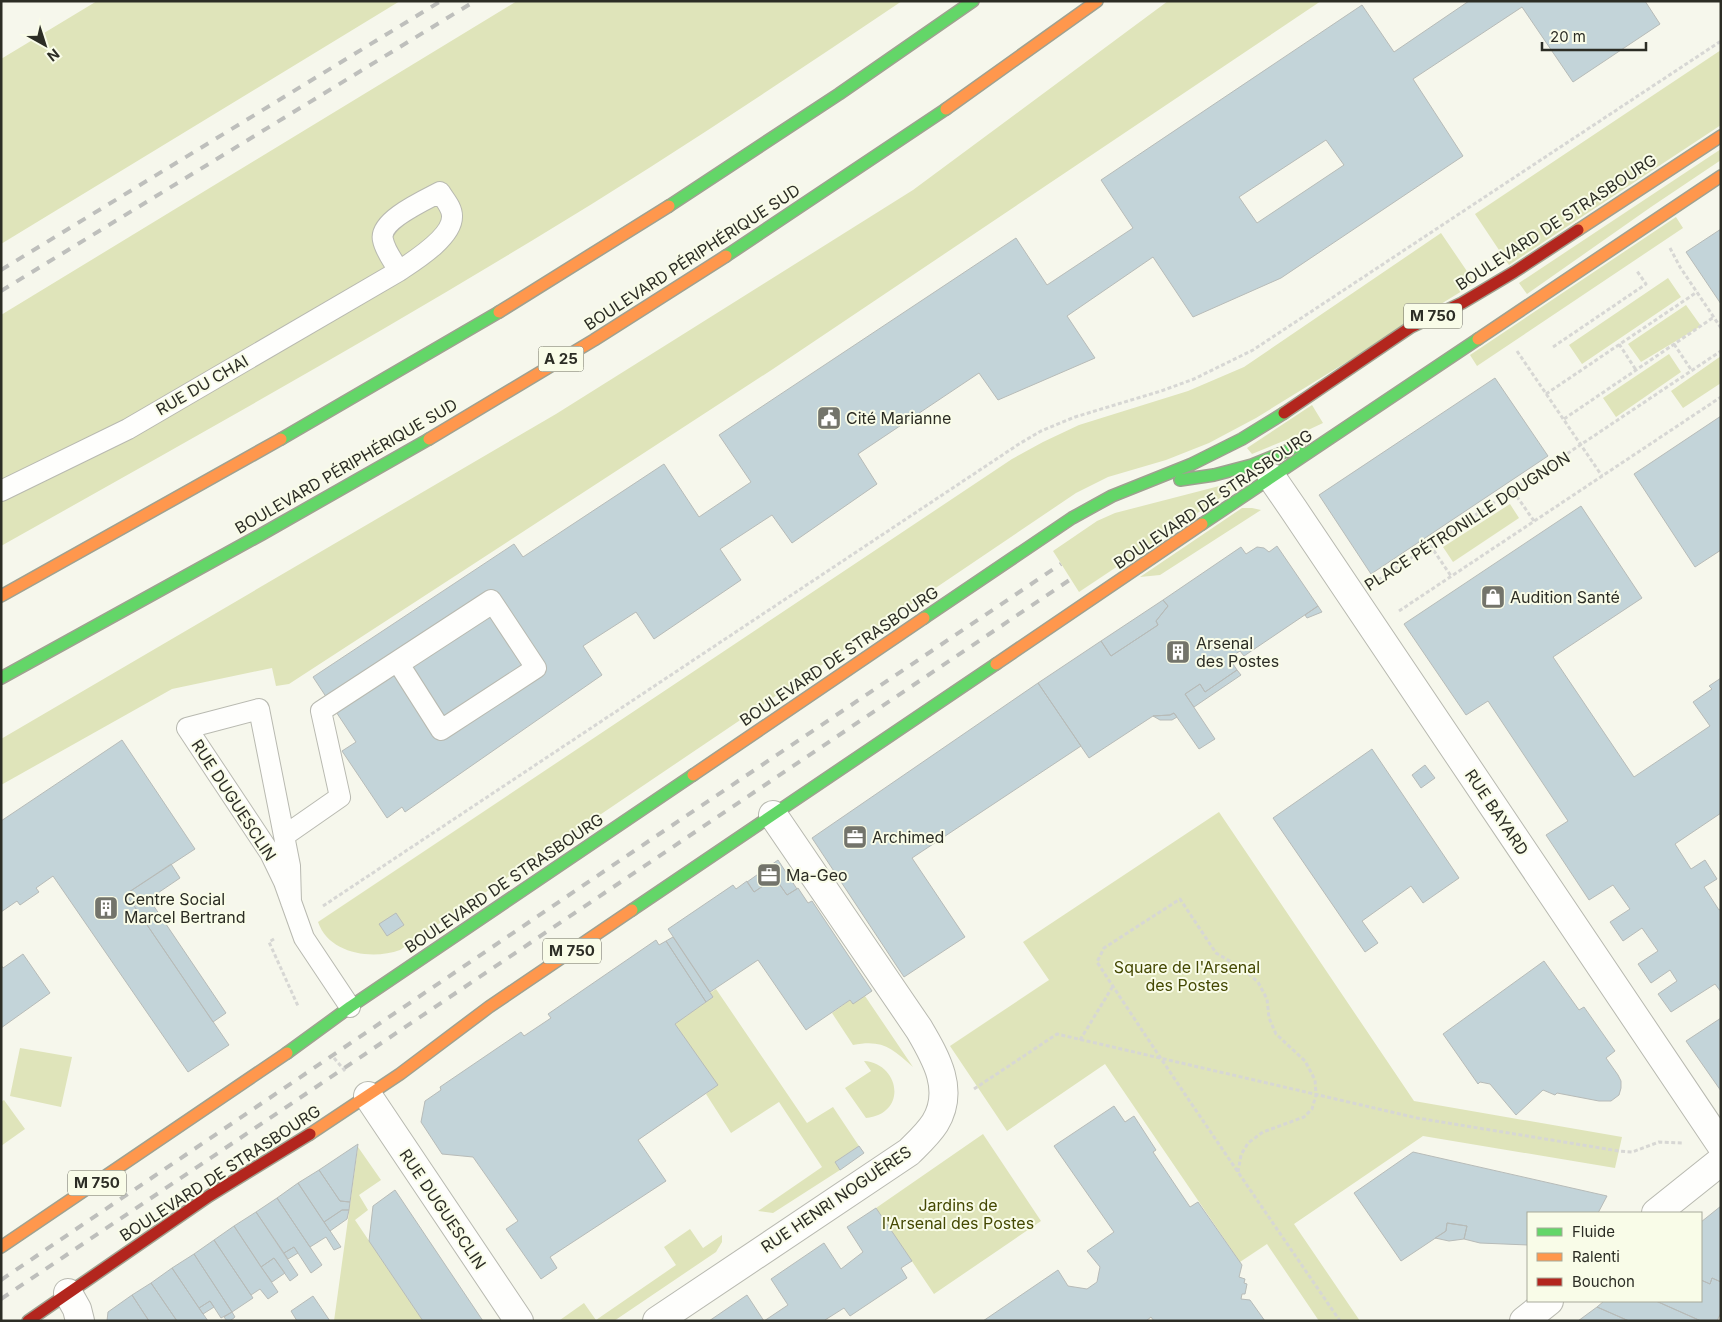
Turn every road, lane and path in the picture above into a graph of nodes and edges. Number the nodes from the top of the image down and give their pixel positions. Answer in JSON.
{"nodes":[{"id":1,"x":973,"y":1,"type":"edge"},
{"id":2,"x":1097,"y":1,"type":"edge"},
{"id":3,"x":1721,"y":41,"type":"edge"},
{"id":4,"x":1721,"y":136,"type":"edge"},
{"id":5,"x":1721,"y":176,"type":"edge"},
{"id":6,"x":1669,"y":246,"type":"dead end"},
{"id":7,"x":1635,"y":268,"type":"dead end"},
{"id":8,"x":399,"y":271,"type":"dead end"},
{"id":9,"x":1697,"y":292,"type":"junction"},
{"id":10,"x":1714,"y":317,"type":"junction"},
{"id":11,"x":1721,"y":328,"type":"edge"},
{"id":12,"x":1619,"y":344,"type":"junction"},
{"id":13,"x":1674,"y":344,"type":"junction"},
{"id":14,"x":1515,"y":348,"type":"dead end"},
{"id":15,"x":1553,"y":348,"type":"dead end"},
{"id":16,"x":1721,"y":352,"type":"edge"},
{"id":17,"x":1636,"y":370,"type":"junction"},
{"id":18,"x":1692,"y":371,"type":"junction"},
{"id":19,"x":1546,"y":394,"type":"junction"},
{"id":20,"x":1721,"y":397,"type":"edge"},
{"id":21,"x":1564,"y":419,"type":"junction"},
{"id":22,"x":1351,"y":425,"type":"junction"},
{"id":23,"x":1582,"y":446,"type":"junction"},
{"id":24,"x":1602,"y":476,"type":"junction"},
{"id":25,"x":1272,"y":478,"type":"junction"},
{"id":26,"x":1139,"y":486,"type":"junction"},
{"id":27,"x":1,"y":491,"type":"edge"},
{"id":28,"x":1513,"y":491,"type":"junction"},
{"id":29,"x":1534,"y":521,"type":"junction"},
{"id":30,"x":1430,"y":545,"type":"junction"},
{"id":31,"x":1451,"y":576,"type":"junction"},
{"id":32,"x":1,"y":596,"type":"edge"},
{"id":33,"x":1352,"y":596,"type":"junction"},
{"id":34,"x":485,"y":608,"type":"dead end"},
{"id":35,"x":1374,"y":628,"type":"junction"},
{"id":36,"x":1,"y":678,"type":"edge"},
{"id":37,"x":773,"y":814,"type":"junction"},
{"id":38,"x":284,"y":836,"type":"junction"},
{"id":39,"x":291,"y":902,"type":"junction"},
{"id":40,"x":298,"y":923,"type":"junction"},
{"id":41,"x":1113,"y":986,"type":"junction"},
{"id":42,"x":295,"y":1000,"type":"dead end"},
{"id":43,"x":350,"y":1007,"type":"junction"},
{"id":44,"x":313,"y":1034,"type":"junction"},
{"id":45,"x":1080,"y":1040,"type":"junction"},
{"id":46,"x":1161,"y":1059,"type":"junction"},
{"id":47,"x":1316,"y":1095,"type":"junction"},
{"id":48,"x":368,"y":1096,"type":"junction"},
{"id":49,"x":941,"y":1106,"type":"junction"},
{"id":50,"x":1717,"y":1140,"type":"edge"},
{"id":51,"x":1721,"y":1161,"type":"edge"},
{"id":52,"x":1238,"y":1172,"type":"junction"},
{"id":53,"x":1657,"y":1212,"type":"edge"},
{"id":54,"x":1,"y":1247,"type":"edge"},
{"id":55,"x":68,"y":1293,"type":"junction"},
{"id":56,"x":1548,"y":1302,"type":"edge"},
{"id":57,"x":28,"y":1321,"type":"edge"},
{"id":58,"x":80,"y":1321,"type":"edge"},
{"id":59,"x":519,"y":1321,"type":"edge"},
{"id":60,"x":657,"y":1321,"type":"edge"},
{"id":61,"x":1340,"y":1321,"type":"edge"},
{"id":62,"x":1524,"y":1321,"type":"edge"}],
"edges":[{"from":1,"to":32,"type":"main road"},
{"from":2,"to":36,"type":"main road","name":"BOULEVARD PÉRIPHÉRIQUE SUD","number":"A 25"},
{"from":3,"to":40,"type":"path"},
{"from":4,"to":26,"type":"main road","name":"BOULEVARD DE STRASBOURG","number":"M 750"},
{"from":5,"to":22,"type":"main road","name":"BOULEVARD DE STRASBOURG","number":"M 750"},
{"from":6,"to":9,"type":"path"},
{"from":7,"to":15,"type":"path"},
{"from":8,"to":27,"type":"lane","name":"RUE DU CHAI"},
{"from":9,"to":10,"type":"path"},
{"from":9,"to":12,"type":"path"},
{"from":10,"to":11,"type":"path"},
{"from":10,"to":13,"type":"path"},
{"from":12,"to":17,"type":"path"},
{"from":12,"to":19,"type":"path"},
{"from":13,"to":17,"type":"path"},
{"from":13,"to":18,"type":"path"},
{"from":14,"to":19,"type":"path","name":"PLACE PÉTRONILLE DOUGNON"},
{"from":16,"to":18,"type":"path"},
{"from":17,"to":21,"type":"path"},
{"from":18,"to":23,"type":"path"},
{"from":19,"to":21,"type":"path","name":"PLACE PÉTRONILLE DOUGNON"},
{"from":20,"to":24,"type":"path"},
{"from":21,"to":23,"type":"path","name":"PLACE PÉTRONILLE DOUGNON"},
{"from":22,"to":25,"type":"main road","name":"BOULEVARD DE STRASBOURG","number":"M 750"},
{"from":22,"to":26,"type":"main road"},
{"from":23,"to":24,"type":"path","name":"PLACE PÉTRONILLE DOUGNON"},
{"from":23,"to":28,"type":"path","name":"PLACE PÉTRONILLE DOUGNON"},
{"from":24,"to":29,"type":"path"},
{"from":25,"to":33,"type":"street","name":"RUE BAYARD"},
{"from":25,"to":37,"type":"main road","name":"BOULEVARD DE STRASBOURG","number":"M 750"},
{"from":26,"to":43,"type":"main road","name":"BOULEVARD DE STRASBOURG","number":"M 750"},
{"from":28,"to":29,"type":"path"},
{"from":28,"to":30,"type":"path","name":"PLACE PÉTRONILLE DOUGNON"},
{"from":29,"to":31,"type":"path"},
{"from":30,"to":31,"type":"path"},
{"from":30,"to":33,"type":"path","name":"PLACE PÉTRONILLE DOUGNON"},
{"from":31,"to":35,"type":"path"},
{"from":33,"to":35,"type":"street","name":"RUE BAYARD"},
{"from":34,"to":38,"type":"lane"},
{"from":35,"to":50,"type":"street","name":"RUE BAYARD"},
{"from":37,"to":48,"type":"main road","name":"BOULEVARD DE STRASBOURG","number":"M 750"},
{"from":37,"to":49,"type":"street","name":"RUE HENRI NOGUÈRES"},
{"from":38,"to":39,"type":"lane","name":"RUE DUGUESCLIN"},
{"from":38,"to":39,"type":"lane","name":"RUE DUGUESCLIN"},
{"from":39,"to":40,"type":"lane","name":"RUE DUGUESCLIN"},
{"from":40,"to":42,"type":"path"},
{"from":40,"to":43,"type":"lane","name":"RUE DUGUESCLIN"},
{"from":41,"to":45,"type":"path"},
{"from":41,"to":46,"type":"path"},
{"from":41,"to":47,"type":"path"},
{"from":43,"to":44,"type":"main road","name":"BOULEVARD DE STRASBOURG","number":"M 750"},
{"from":44,"to":48,"type":"path"},
{"from":44,"to":54,"type":"main road","name":"BOULEVARD DE STRASBOURG","number":"M 750"},
{"from":45,"to":46,"type":"path"},
{"from":45,"to":49,"type":"path"},
{"from":46,"to":47,"type":"path"},
{"from":46,"to":52,"type":"path"},
{"from":47,"to":50,"type":"path"},
{"from":47,"to":52,"type":"path"},
{"from":48,"to":55,"type":"main road","name":"BOULEVARD DE STRASBOURG","number":"M 750"},
{"from":48,"to":59,"type":"street","name":"RUE DUGUESCLIN"},
{"from":49,"to":60,"type":"street","name":"RUE HENRI NOGUÈRES"},
{"from":51,"to":53,"type":"street"},
{"from":52,"to":61,"type":"path"},
{"from":55,"to":57,"type":"main road","name":"BOULEVARD DE STRASBOURG","number":"M 750"},
{"from":55,"to":58,"type":"street"},
{"from":56,"to":62,"type":"street"}]}
